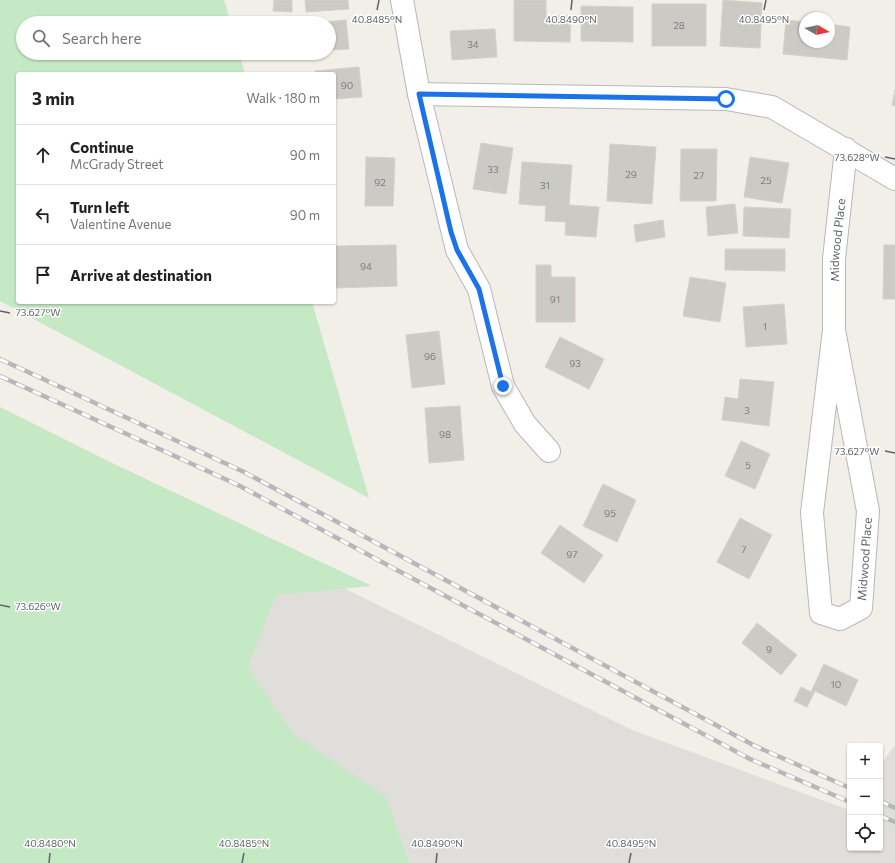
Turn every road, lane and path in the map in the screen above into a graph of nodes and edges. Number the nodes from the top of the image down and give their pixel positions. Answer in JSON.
{"nodes":[{"id":1,"x":402,"y":0,"type":"edge"},
{"id":2,"x":419,"y":94,"type":"junction"},
{"id":3,"x":846,"y":149,"type":"junction"},
{"id":4,"x":895,"y":179,"type":"edge"},
{"id":5,"x":834,"y":330,"type":"junction"},
{"id":6,"x":549,"y":451,"type":"dead end"}],
"edges":[{"from":1,"to":2,"type":"street"},
{"from":2,"to":3,"type":"street"},
{"from":2,"to":6,"type":"street"},
{"from":3,"to":4,"type":"street"},
{"from":3,"to":5,"type":"street","name":"Midwood Place"},
{"from":5,"to":5,"type":"street","name":"Midwood Place"}]}
